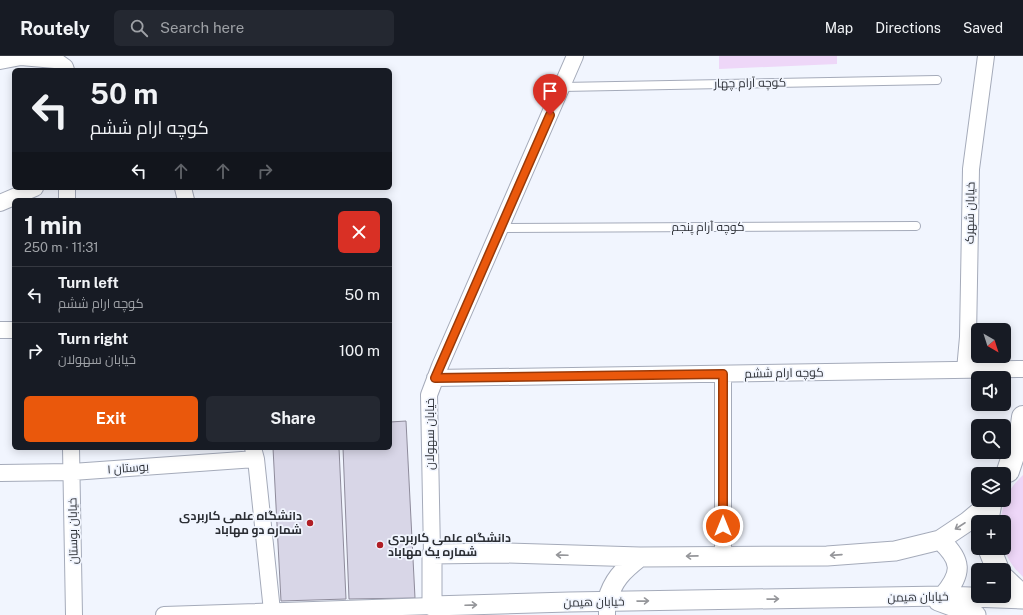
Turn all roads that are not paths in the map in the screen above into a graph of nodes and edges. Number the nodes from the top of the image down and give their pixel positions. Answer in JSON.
{"nodes":[{"id":1,"x":575,"y":56,"type":"edge"},
{"id":2,"x":986,"y":56,"type":"edge"},
{"id":3,"x":0,"y":61,"type":"edge"},
{"id":4,"x":65,"y":68,"type":"edge"},
{"id":5,"x":937,"y":80,"type":"dead end"},
{"id":6,"x":562,"y":87,"type":"junction"},
{"id":7,"x":30,"y":190,"type":"edge"},
{"id":8,"x":0,"y":203,"type":"edge"},
{"id":9,"x":916,"y":226,"type":"dead end"},
{"id":10,"x":500,"y":228,"type":"junction"},
{"id":11,"x":0,"y":330,"type":"edge"},
{"id":12,"x":12,"y":330,"type":"edge"},
{"id":13,"x":1023,"y":369,"type":"edge"},
{"id":14,"x":965,"y":370,"type":"junction"},
{"id":15,"x":723,"y":374,"type":"junction"},
{"id":16,"x":435,"y":378,"type":"junction"},
{"id":17,"x":1023,"y":417,"type":"edge"},
{"id":18,"x":71,"y":450,"type":"edge"},
{"id":19,"x":254,"y":453,"type":"edge"},
{"id":20,"x":1012,"y":469,"type":"edge"},
{"id":21,"x":72,"y":472,"type":"junction"},
{"id":22,"x":0,"y":473,"type":"edge"},
{"id":23,"x":990,"y":508,"type":"edge"},
{"id":24,"x":940,"y":540,"type":"junction"},
{"id":25,"x":432,"y":554,"type":"junction"},
{"id":26,"x":723,"y":556,"type":"junction"},
{"id":27,"x":640,"y":557,"type":"junction"},
{"id":28,"x":1011,"y":586,"type":"edge"},
{"id":29,"x":934,"y":596,"type":"junction"},
{"id":30,"x":1023,"y":598,"type":"edge"},
{"id":31,"x":432,"y":606,"type":"junction"},
{"id":32,"x":607,"y":608,"type":"edge"},
{"id":33,"x":272,"y":611,"type":"junction"},
{"id":34,"x":74,"y":615,"type":"edge"},
{"id":35,"x":164,"y":615,"type":"edge"},
{"id":36,"x":976,"y":615,"type":"edge"}],
"edges":[{"from":1,"to":6,"type":"street","name":"خیابان سهولان"},
{"from":2,"to":14,"type":"street","name":"خیابان شهرک"},
{"from":3,"to":4,"type":"street"},
{"from":5,"to":6,"type":"lane","name":"کوچه آرام چهار"},
{"from":6,"to":10,"type":"street","name":"خیابان سهولان"},
{"from":7,"to":8,"type":"street"},
{"from":9,"to":10,"type":"lane","name":"کوچه آرام پنجم"},
{"from":10,"to":16,"type":"street","name":"خیابان سهولان"},
{"from":11,"to":12,"type":"street"},
{"from":13,"to":14,"type":"street","name":"کوچه ارام ششم"},
{"from":14,"to":15,"type":"street","name":"کوچه ارام ششم"},
{"from":15,"to":16,"type":"street","name":"کوچه ارام ششم"},
{"from":15,"to":26,"type":"street"},
{"from":16,"to":25,"type":"street","name":"خیابان سهولان"},
{"from":17,"to":20,"type":"main road"},
{"from":18,"to":21,"type":"street","name":"خیابان بوستان"},
{"from":19,"to":21,"type":"street","name":"بوستان ۱"},
{"from":19,"to":33,"type":"street"},
{"from":21,"to":22,"type":"street","name":"بوستان ۱"},
{"from":21,"to":34,"type":"street","name":"خیابان بوستان"},
{"from":23,"to":24,"type":"street","one_way":true},
{"from":24,"to":26,"type":"street","one_way":true},
{"from":24,"to":29,"type":"street"},
{"from":27,"to":25,"type":"street","one_way":true},
{"from":25,"to":31,"type":"street"},
{"from":26,"to":27,"type":"street","one_way":true},
{"from":27,"to":32,"type":"street"},
{"from":28,"to":30,"type":"main road"},
{"from":29,"to":30,"type":"street","name":"خیابان هیمن"},
{"from":32,"to":29,"type":"street","name":"خیابان هیمن","one_way":true},
{"from":29,"to":36,"type":"street"},
{"from":31,"to":32,"type":"street","name":"خیابان هیمن","one_way":true},
{"from":31,"to":33,"type":"street","name":"خیابان هیمن"},
{"from":33,"to":35,"type":"street","name":"خیابان هیمن"}]}
